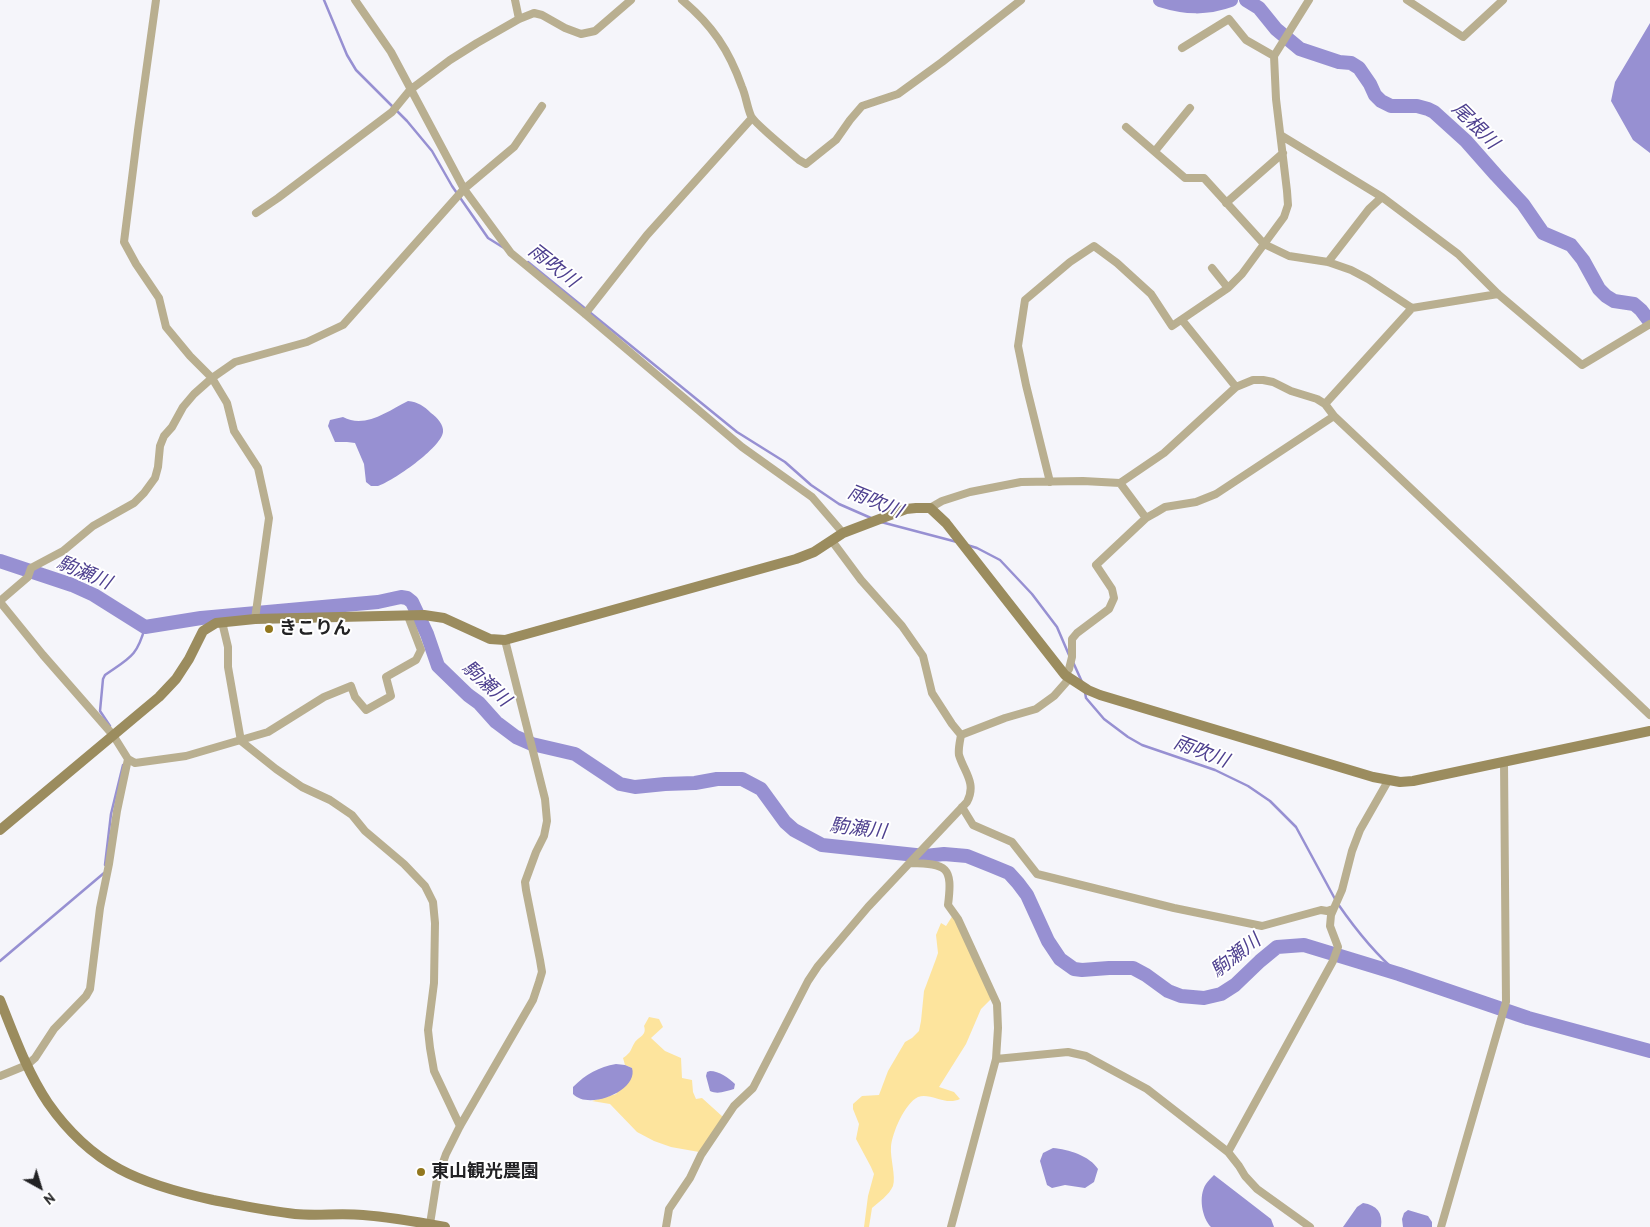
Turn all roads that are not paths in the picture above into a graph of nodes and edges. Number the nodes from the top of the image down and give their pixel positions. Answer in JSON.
{"nodes":[{"id":1,"x":156,"y":0,"type":"edge"},
{"id":2,"x":354,"y":0,"type":"edge"},
{"id":3,"x":515,"y":0,"type":"edge"},
{"id":4,"x":631,"y":0,"type":"edge"},
{"id":5,"x":682,"y":0,"type":"edge"},
{"id":6,"x":1021,"y":0,"type":"edge"},
{"id":7,"x":1309,"y":0,"type":"edge"},
{"id":8,"x":1408,"y":0,"type":"edge"},
{"id":9,"x":1502,"y":0,"type":"edge"},
{"id":10,"x":519,"y":19,"type":"junction"},
{"id":11,"x":1182,"y":48,"type":"dead end"},
{"id":12,"x":1274,"y":56,"type":"junction"},
{"id":13,"x":410,"y":90,"type":"junction"},
{"id":14,"x":542,"y":106,"type":"dead end"},
{"id":15,"x":1190,"y":108,"type":"dead end"},
{"id":16,"x":752,"y":118,"type":"junction"},
{"id":17,"x":1126,"y":127,"type":"dead end"},
{"id":18,"x":1282,"y":136,"type":"junction"},
{"id":19,"x":1155,"y":151,"type":"junction"},
{"id":20,"x":1283,"y":153,"type":"junction"},
{"id":21,"x":464,"y":189,"type":"junction"},
{"id":22,"x":1382,"y":197,"type":"junction"},
{"id":23,"x":1226,"y":203,"type":"junction"},
{"id":24,"x":256,"y":213,"type":"dead end"},
{"id":25,"x":1264,"y":244,"type":"junction"},
{"id":26,"x":1328,"y":262,"type":"junction"},
{"id":27,"x":1212,"y":268,"type":"dead end"},
{"id":28,"x":1228,"y":288,"type":"junction"},
{"id":29,"x":1498,"y":294,"type":"junction"},
{"id":30,"x":1412,"y":308,"type":"junction"},
{"id":31,"x":585,"y":314,"type":"junction"},
{"id":32,"x":1182,"y":320,"type":"junction"},
{"id":33,"x":1650,"y":324,"type":"edge"},
{"id":34,"x":212,"y":378,"type":"junction"},
{"id":35,"x":1236,"y":387,"type":"junction"},
{"id":36,"x":1325,"y":404,"type":"junction"},
{"id":37,"x":1334,"y":416,"type":"junction"},
{"id":38,"x":1050,"y":482,"type":"junction"},
{"id":39,"x":1120,"y":483,"type":"junction"},
{"id":40,"x":930,"y":508,"type":"junction"},
{"id":41,"x":1146,"y":518,"type":"junction"},
{"id":42,"x":843,"y":533,"type":"junction"},
{"id":43,"x":832,"y":541,"type":"junction"},
{"id":44,"x":0,"y":601,"type":"edge"},
{"id":45,"x":410,"y":615,"type":"junction"},
{"id":46,"x":255,"y":619,"type":"junction"},
{"id":47,"x":222,"y":622,"type":"junction"},
{"id":48,"x":505,"y":640,"type":"junction"},
{"id":49,"x":1069,"y":676,"type":"junction"},
{"id":50,"x":1650,"y":715,"type":"edge"},
{"id":51,"x":1650,"y":731,"type":"edge"},
{"id":52,"x":113,"y":735,"type":"junction"},
{"id":53,"x":961,"y":735,"type":"junction"},
{"id":54,"x":241,"y":740,"type":"junction"},
{"id":55,"x":128,"y":759,"type":"junction"},
{"id":56,"x":1504,"y":761,"type":"junction"},
{"id":57,"x":1388,"y":781,"type":"junction"},
{"id":58,"x":962,"y":807,"type":"junction"},
{"id":59,"x":0,"y":830,"type":"edge"},
{"id":60,"x":912,"y":861,"type":"junction"},
{"id":61,"x":1336,"y":905,"type":"junction"},
{"id":62,"x":0,"y":1000,"type":"edge"},
{"id":63,"x":996,"y":1060,"type":"junction"},
{"id":64,"x":27,"y":1065,"type":"junction"},
{"id":65,"x":0,"y":1076,"type":"edge"},
{"id":66,"x":460,"y":1126,"type":"junction"},
{"id":67,"x":1228,"y":1152,"type":"junction"},
{"id":68,"x":430,"y":1224,"type":"junction"},
{"id":69,"x":445,"y":1227,"type":"edge"},
{"id":70,"x":666,"y":1227,"type":"edge"},
{"id":71,"x":951,"y":1227,"type":"edge"},
{"id":72,"x":1310,"y":1227,"type":"edge"},
{"id":73,"x":1441,"y":1227,"type":"edge"}],
"edges":[{"from":1,"to":34,"type":"street"},
{"from":2,"to":13,"type":"street"},
{"from":3,"to":10,"type":"street"},
{"from":4,"to":10,"type":"street"},
{"from":5,"to":16,"type":"street"},
{"from":6,"to":16,"type":"street"},
{"from":7,"to":12,"type":"street"},
{"from":8,"to":9,"type":"street"},
{"from":10,"to":13,"type":"street"},
{"from":11,"to":12,"type":"street"},
{"from":12,"to":18,"type":"street"},
{"from":13,"to":21,"type":"street"},
{"from":13,"to":24,"type":"street"},
{"from":14,"to":21,"type":"street"},
{"from":15,"to":19,"type":"street"},
{"from":16,"to":31,"type":"street"},
{"from":17,"to":19,"type":"street"},
{"from":18,"to":20,"type":"street"},
{"from":18,"to":22,"type":"street"},
{"from":19,"to":23,"type":"street"},
{"from":20,"to":23,"type":"street"},
{"from":20,"to":25,"type":"street"},
{"from":21,"to":31,"type":"street"},
{"from":21,"to":34,"type":"street"},
{"from":22,"to":26,"type":"street"},
{"from":22,"to":29,"type":"street"},
{"from":23,"to":25,"type":"street"},
{"from":25,"to":26,"type":"street"},
{"from":25,"to":28,"type":"street"},
{"from":26,"to":30,"type":"street"},
{"from":27,"to":28,"type":"street"},
{"from":28,"to":32,"type":"street"},
{"from":29,"to":30,"type":"street"},
{"from":29,"to":33,"type":"street"},
{"from":30,"to":36,"type":"street"},
{"from":31,"to":42,"type":"street"},
{"from":32,"to":35,"type":"street"},
{"from":32,"to":38,"type":"street"},
{"from":34,"to":44,"type":"street"},
{"from":34,"to":46,"type":"street"},
{"from":35,"to":36,"type":"street"},
{"from":35,"to":39,"type":"street"},
{"from":36,"to":37,"type":"street"},
{"from":37,"to":41,"type":"street"},
{"from":37,"to":50,"type":"street"},
{"from":38,"to":39,"type":"street"},
{"from":38,"to":40,"type":"street"},
{"from":39,"to":41,"type":"street"},
{"from":40,"to":42,"type":"street"},
{"from":40,"to":49,"type":"street"},
{"from":41,"to":49,"type":"street"},
{"from":42,"to":43,"type":"street"},
{"from":43,"to":48,"type":"street"},
{"from":43,"to":53,"type":"street"},
{"from":44,"to":52,"type":"street"},
{"from":45,"to":46,"type":"street"},
{"from":45,"to":48,"type":"street"},
{"from":45,"to":54,"type":"street"},
{"from":46,"to":47,"type":"street"},
{"from":47,"to":52,"type":"street"},
{"from":47,"to":54,"type":"street"},
{"from":48,"to":66,"type":"street"},
{"from":49,"to":53,"type":"street"},
{"from":49,"to":57,"type":"street"},
{"from":51,"to":56,"type":"street"},
{"from":52,"to":55,"type":"street"},
{"from":52,"to":59,"type":"street"},
{"from":53,"to":58,"type":"street"},
{"from":54,"to":55,"type":"street"},
{"from":54,"to":66,"type":"street"},
{"from":55,"to":64,"type":"street"},
{"from":56,"to":57,"type":"street"},
{"from":56,"to":73,"type":"street"},
{"from":57,"to":61,"type":"street"},
{"from":58,"to":60,"type":"street"},
{"from":58,"to":61,"type":"street"},
{"from":60,"to":63,"type":"street"},
{"from":60,"to":70,"type":"street"},
{"from":61,"to":67,"type":"street"},
{"from":62,"to":64,"type":"street"},
{"from":63,"to":67,"type":"street"},
{"from":63,"to":71,"type":"street"},
{"from":64,"to":65,"type":"street"},
{"from":64,"to":68,"type":"street"},
{"from":66,"to":68,"type":"street"},
{"from":67,"to":72,"type":"street"},
{"from":68,"to":69,"type":"street"}]}
